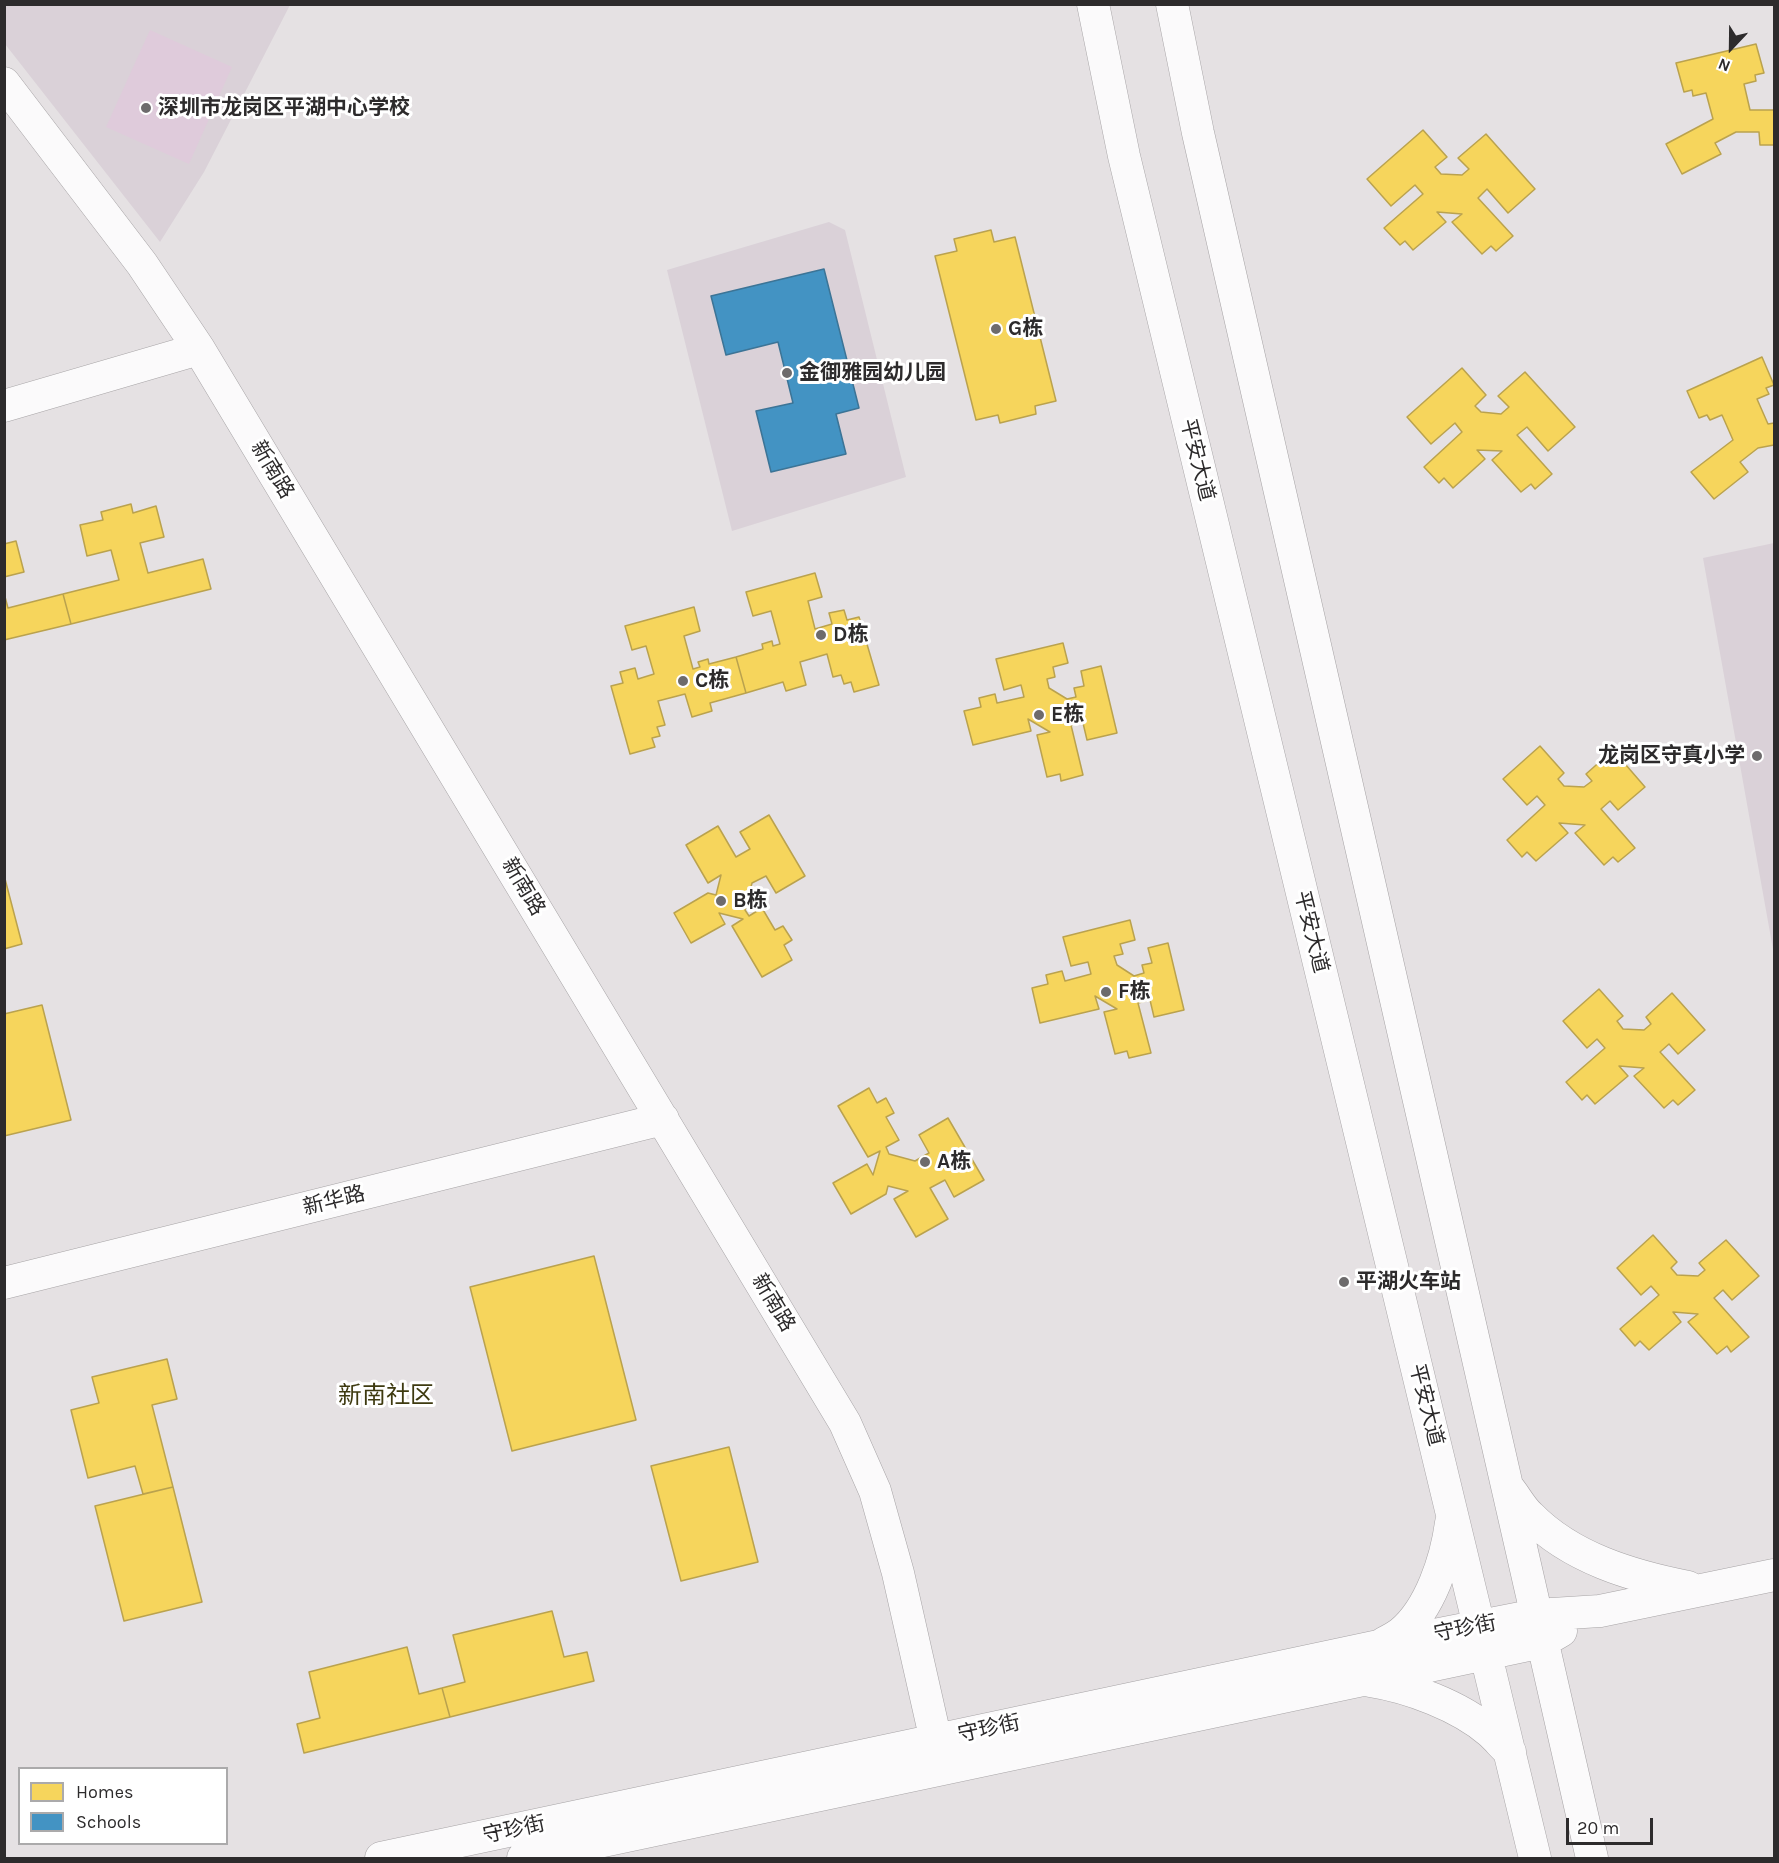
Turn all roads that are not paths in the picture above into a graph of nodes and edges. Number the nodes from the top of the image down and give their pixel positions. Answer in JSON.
{"nodes":[{"id":1,"x":1093,"y":4,"type":"edge"},
{"id":2,"x":1172,"y":4,"type":"edge"},
{"id":3,"x":4,"y":83,"type":"edge"},
{"id":4,"x":200,"y":349,"type":"junction"},
{"id":5,"x":4,"y":406,"type":"edge"},
{"id":6,"x":663,"y":1119,"type":"junction"},
{"id":7,"x":4,"y":1283,"type":"edge"},
{"id":8,"x":1507,"y":1485,"type":"junction"},
{"id":9,"x":1452,"y":1513,"type":"junction"},
{"id":10,"x":1774,"y":1575,"type":"edge"},
{"id":11,"x":1704,"y":1590,"type":"junction"},
{"id":12,"x":1539,"y":1628,"type":"junction"},
{"id":13,"x":1483,"y":1640,"type":"junction"},
{"id":14,"x":1379,"y":1646,"type":"junction"},
{"id":15,"x":1360,"y":1679,"type":"junction"},
{"id":16,"x":936,"y":1741,"type":"junction"},
{"id":17,"x":1510,"y":1752,"type":"junction"},
{"id":18,"x":381,"y":1858,"type":"edge"},
{"id":19,"x":523,"y":1858,"type":"edge"},
{"id":20,"x":1535,"y":1858,"type":"edge"},
{"id":21,"x":1592,"y":1858,"type":"edge"}],
"edges":[{"from":1,"to":9,"type":"street","name":"平安大道"},
{"from":2,"to":8,"type":"street"},
{"from":3,"to":4,"type":"street","name":"新南路"},
{"from":4,"to":5,"type":"street"},
{"from":4,"to":6,"type":"street","name":"新南路"},
{"from":6,"to":7,"type":"street","name":"新华路"},
{"from":6,"to":16,"type":"street","name":"新南路"},
{"from":8,"to":11,"type":"street"},
{"from":8,"to":12,"type":"street"},
{"from":9,"to":13,"type":"street","name":"平安大道"},
{"from":9,"to":14,"type":"street"},
{"from":10,"to":11,"type":"street","name":"守珍街"},
{"from":11,"to":12,"type":"street","name":"守珍街"},
{"from":12,"to":13,"type":"street","name":"守珍街"},
{"from":12,"to":21,"type":"street"},
{"from":13,"to":14,"type":"street","name":"守珍街"},
{"from":13,"to":15,"type":"street","name":"守珍街"},
{"from":13,"to":17,"type":"street","name":"平安大道"},
{"from":14,"to":16,"type":"street","name":"守珍街"},
{"from":15,"to":17,"type":"street"},
{"from":15,"to":19,"type":"street","name":"守珍街"},
{"from":16,"to":18,"type":"street","name":"守珍街"},
{"from":17,"to":20,"type":"street","name":"平安大道"}]}
